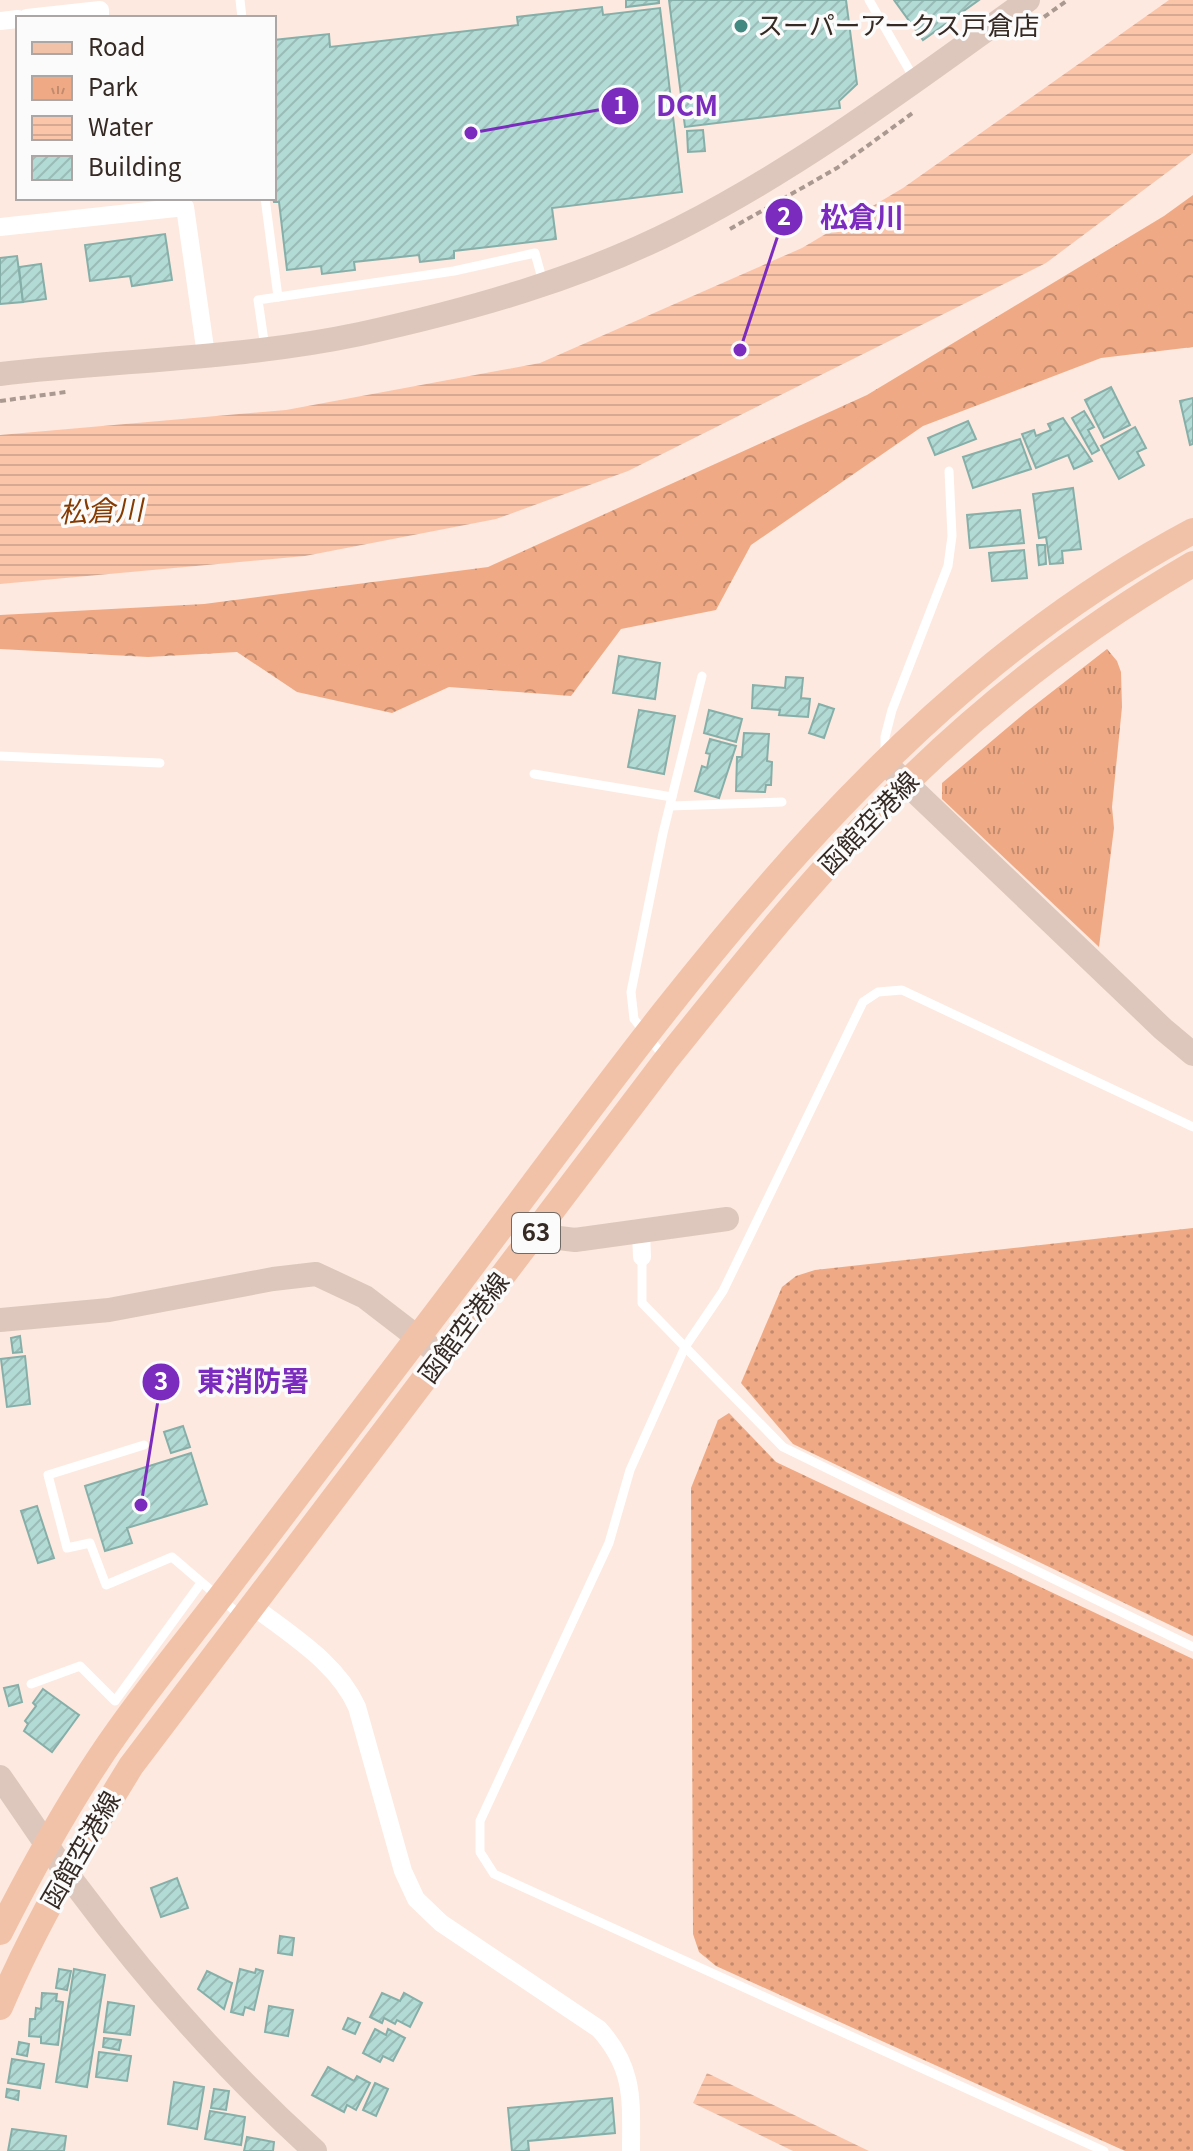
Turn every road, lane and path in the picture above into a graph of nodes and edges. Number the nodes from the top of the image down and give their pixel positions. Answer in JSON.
{"nodes":[{"id":1,"x":869,"y":0,"type":"edge"},
{"id":2,"x":1028,"y":0,"type":"edge"},
{"id":3,"x":45,"y":16,"type":"edge"},
{"id":4,"x":100,"y":16,"type":"edge"},
{"id":5,"x":915,"y":81,"type":"junction"},
{"id":6,"x":265,"y":200,"type":"edge"},
{"id":7,"x":121,"y":206,"type":"edge"},
{"id":8,"x":0,"y":227,"type":"edge"},
{"id":9,"x":544,"y":286,"type":"junction"},
{"id":10,"x":278,"y":297,"type":"junction"},
{"id":11,"x":265,"y":348,"type":"junction"},
{"id":12,"x":206,"y":355,"type":"junction"},
{"id":13,"x":0,"y":374,"type":"edge"},
{"id":14,"x":949,"y":471,"type":"dead end"},
{"id":15,"x":1193,"y":531,"type":"edge"},
{"id":16,"x":1193,"y":564,"type":"edge"},
{"id":17,"x":702,"y":676,"type":"dead end"},
{"id":18,"x":0,"y":756,"type":"edge"},
{"id":19,"x":884,"y":762,"type":"junction"},
{"id":20,"x":160,"y":763,"type":"dead end"},
{"id":21,"x":534,"y":774,"type":"dead end"},
{"id":22,"x":905,"y":784,"type":"junction"},
{"id":23,"x":671,"y":801,"type":"junction"},
{"id":24,"x":782,"y":802,"type":"dead end"},
{"id":25,"x":646,"y":1038,"type":"junction"},
{"id":26,"x":1193,"y":1054,"type":"edge"},
{"id":27,"x":666,"y":1060,"type":"junction"},
{"id":28,"x":1193,"y":1127,"type":"edge"},
{"id":29,"x":727,"y":1219,"type":"dead end"},
{"id":30,"x":507,"y":1220,"type":"junction"},
{"id":31,"x":641,"y":1231,"type":"junction"},
{"id":32,"x":535,"y":1235,"type":"junction"},
{"id":33,"x":642,"y":1257,"type":"joint"},
{"id":34,"x":0,"y":1320,"type":"edge"},
{"id":35,"x":419,"y":1337,"type":"junction"},
{"id":36,"x":685,"y":1347,"type":"junction"},
{"id":37,"x":443,"y":1357,"type":"junction"},
{"id":38,"x":144,"y":1445,"type":"dead end"},
{"id":39,"x":210,"y":1591,"type":"junction"},
{"id":40,"x":247,"y":1611,"type":"junction"},
{"id":41,"x":1193,"y":1647,"type":"edge"},
{"id":42,"x":31,"y":1684,"type":"dead end"},
{"id":43,"x":0,"y":1777,"type":"edge"},
{"id":44,"x":47,"y":1844,"type":"junction"},
{"id":45,"x":65,"y":1872,"type":"junction"},
{"id":46,"x":0,"y":1932,"type":"edge"},
{"id":47,"x":0,"y":2007,"type":"edge"},
{"id":48,"x":315,"y":2151,"type":"edge"},
{"id":49,"x":631,"y":2151,"type":"edge"},
{"id":50,"x":1104,"y":2151,"type":"edge"}],
"edges":[{"from":1,"to":5,"type":"lane"},
{"from":2,"to":5,"type":"street"},
{"from":3,"to":4,"type":"street"},
{"from":5,"to":9,"type":"street"},
{"from":6,"to":10,"type":"lane"},
{"from":7,"to":8,"type":"street"},
{"from":7,"to":12,"type":"street"},
{"from":9,"to":10,"type":"lane"},
{"from":9,"to":11,"type":"street"},
{"from":10,"to":11,"type":"lane"},
{"from":11,"to":12,"type":"street"},
{"from":12,"to":13,"type":"street"},
{"from":14,"to":19,"type":"lane"},
{"from":15,"to":19,"type":"main road","name":"函館空港線","number":"63"},
{"from":16,"to":22,"type":"main road","name":"函館空港線","number":"63"},
{"from":17,"to":23,"type":"lane"},
{"from":18,"to":20,"type":"lane"},
{"from":19,"to":22,"type":"street"},
{"from":19,"to":25,"type":"main road","name":"函館空港線","number":"63"},
{"from":21,"to":23,"type":"lane"},
{"from":22,"to":26,"type":"street"},
{"from":22,"to":27,"type":"main road","name":"函館空港線","number":"63"},
{"from":23,"to":24,"type":"lane"},
{"from":23,"to":25,"type":"lane"},
{"from":25,"to":27,"type":"lane"},
{"from":25,"to":30,"type":"main road","name":"函館空港線","number":"63"},
{"from":27,"to":32,"type":"main road","name":"函館空港線","number":"63"},
{"from":28,"to":36,"type":"lane"},
{"from":29,"to":31,"type":"street"},
{"from":30,"to":32,"type":"street"},
{"from":30,"to":35,"type":"main road","name":"函館空港線","number":"63"},
{"from":31,"to":32,"type":"street"},
{"from":31,"to":33,"type":"street"},
{"from":32,"to":37,"type":"main road","name":"函館空港線","number":"63"},
{"from":33,"to":36,"type":"lane"},
{"from":34,"to":35,"type":"street"},
{"from":35,"to":37,"type":"street"},
{"from":35,"to":39,"type":"main road","name":"函館空港線","number":"63"},
{"from":36,"to":41,"type":"lane"},
{"from":36,"to":50,"type":"lane"},
{"from":37,"to":40,"type":"main road","name":"函館空港線","number":"63"},
{"from":38,"to":39,"type":"lane"},
{"from":39,"to":40,"type":"lane"},
{"from":39,"to":42,"type":"lane"},
{"from":39,"to":44,"type":"main road","name":"函館空港線","number":"63"},
{"from":40,"to":45,"type":"main road","name":"函館空港線","number":"63"},
{"from":40,"to":49,"type":"street"},
{"from":43,"to":44,"type":"street"},
{"from":44,"to":45,"type":"street"},
{"from":44,"to":46,"type":"main road","name":"函館空港線","number":"63"},
{"from":45,"to":47,"type":"main road","name":"函館空港線","number":"63"},
{"from":45,"to":48,"type":"street"}]}
